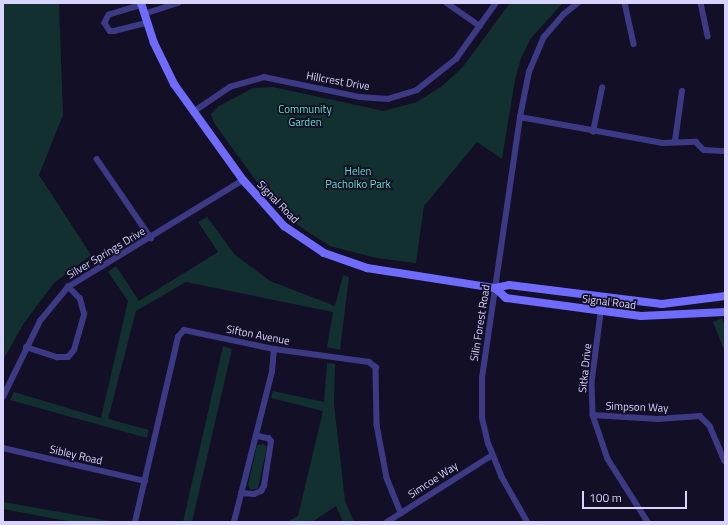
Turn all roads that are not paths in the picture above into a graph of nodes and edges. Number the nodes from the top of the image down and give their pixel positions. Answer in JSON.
{"nodes":[{"id":1,"x":178,"y":3,"type":"edge"},
{"id":2,"x":446,"y":3,"type":"edge"},
{"id":3,"x":496,"y":3,"type":"edge"},
{"id":4,"x":578,"y":3,"type":"edge"},
{"id":5,"x":625,"y":3,"type":"edge"},
{"id":6,"x":700,"y":3,"type":"edge"},
{"id":7,"x":141,"y":4,"type":"edge"},
{"id":8,"x":144,"y":14,"type":"junction"},
{"id":9,"x":146,"y":23,"type":"junction"},
{"id":10,"x":480,"y":26,"type":"junction"},
{"id":11,"x":708,"y":36,"type":"dead end"},
{"id":12,"x":634,"y":44,"type":"dead end"},
{"id":13,"x":602,"y":88,"type":"dead end"},
{"id":14,"x":682,"y":91,"type":"dead end"},
{"id":15,"x":193,"y":112,"type":"junction"},
{"id":16,"x":520,"y":117,"type":"junction"},
{"id":17,"x":593,"y":132,"type":"junction"},
{"id":18,"x":675,"y":141,"type":"junction"},
{"id":19,"x":725,"y":151,"type":"edge"},
{"id":20,"x":97,"y":159,"type":"dead end"},
{"id":21,"x":243,"y":180,"type":"junction"},
{"id":22,"x":150,"y":238,"type":"junction"},
{"id":23,"x":68,"y":287,"type":"junction"},
{"id":24,"x":495,"y":288,"type":"junction"},
{"id":25,"x":725,"y":296,"type":"edge"},
{"id":26,"x":603,"y":298,"type":"junction"},
{"id":27,"x":601,"y":312,"type":"junction"},
{"id":28,"x":725,"y":312,"type":"edge"},
{"id":29,"x":26,"y":347,"type":"junction"},
{"id":30,"x":274,"y":349,"type":"junction"},
{"id":31,"x":3,"y":397,"type":"edge"},
{"id":32,"x":593,"y":415,"type":"junction"},
{"id":33,"x":256,"y":436,"type":"junction"},
{"id":34,"x":3,"y":448,"type":"edge"},
{"id":35,"x":491,"y":456,"type":"junction"},
{"id":36,"x":725,"y":461,"type":"edge"},
{"id":37,"x":145,"y":481,"type":"junction"},
{"id":38,"x":241,"y":493,"type":"junction"},
{"id":39,"x":401,"y":513,"type":"junction"},
{"id":40,"x":135,"y":522,"type":"edge"},
{"id":41,"x":234,"y":522,"type":"edge"},
{"id":42,"x":386,"y":522,"type":"edge"},
{"id":43,"x":527,"y":522,"type":"edge"},
{"id":44,"x":648,"y":522,"type":"edge"}],
"edges":[{"from":1,"to":8,"type":"street"},
{"from":2,"to":10,"type":"street"},
{"from":3,"to":10,"type":"street","name":"Hillcrest Drive"},
{"from":4,"to":16,"type":"street","name":"Silin Forest Road"},
{"from":5,"to":12,"type":"street"},
{"from":6,"to":11,"type":"street"},
{"from":7,"to":8,"type":"street","name":"Signal Road"},
{"from":7,"to":9,"type":"street"},
{"from":8,"to":9,"type":"street","name":"Signal Road"},
{"from":9,"to":15,"type":"street","name":"Signal Road"},
{"from":10,"to":15,"type":"street","name":"Hillcrest Drive"},
{"from":13,"to":17,"type":"street"},
{"from":14,"to":18,"type":"street"},
{"from":15,"to":21,"type":"street","name":"Signal Road"},
{"from":16,"to":17,"type":"street"},
{"from":16,"to":24,"type":"street","name":"Silin Forest Road"},
{"from":17,"to":18,"type":"street"},
{"from":18,"to":19,"type":"street"},
{"from":20,"to":22,"type":"street"},
{"from":21,"to":22,"type":"street","name":"Silver Springs Drive"},
{"from":21,"to":24,"type":"street","name":"Signal Road"},
{"from":22,"to":23,"type":"street","name":"Silver Springs Drive"},
{"from":23,"to":29,"type":"street","name":"Silver Springs Drive"},
{"from":23,"to":29,"type":"street"},
{"from":24,"to":26,"type":"street","name":"Signal Road"},
{"from":24,"to":27,"type":"street","name":"Signal Road"},
{"from":24,"to":35,"type":"street","name":"Silin Forest Road"},
{"from":25,"to":26,"type":"street","name":"Signal Road"},
{"from":26,"to":27,"type":"street","name":"Sitka Drive"},
{"from":27,"to":28,"type":"street","name":"Signal Road"},
{"from":27,"to":32,"type":"street","name":"Sitka Drive"},
{"from":29,"to":31,"type":"street","name":"Silver Springs Drive"},
{"from":30,"to":33,"type":"street"},
{"from":30,"to":37,"type":"street","name":"Sifton Avenue"},
{"from":30,"to":39,"type":"street","name":"Sifton Avenue"},
{"from":32,"to":36,"type":"street","name":"Simpson Way"},
{"from":32,"to":44,"type":"street","name":"Sitka Drive"},
{"from":33,"to":38,"type":"street"},
{"from":33,"to":38,"type":"street"},
{"from":34,"to":37,"type":"street","name":"Sibley Road"},
{"from":35,"to":39,"type":"street","name":"Simcoe Way"},
{"from":35,"to":43,"type":"street","name":"Silin Forest Road"},
{"from":37,"to":40,"type":"street","name":"Sifton Avenue"},
{"from":38,"to":41,"type":"street"},
{"from":39,"to":42,"type":"street","name":"Simcoe Way"}]}
